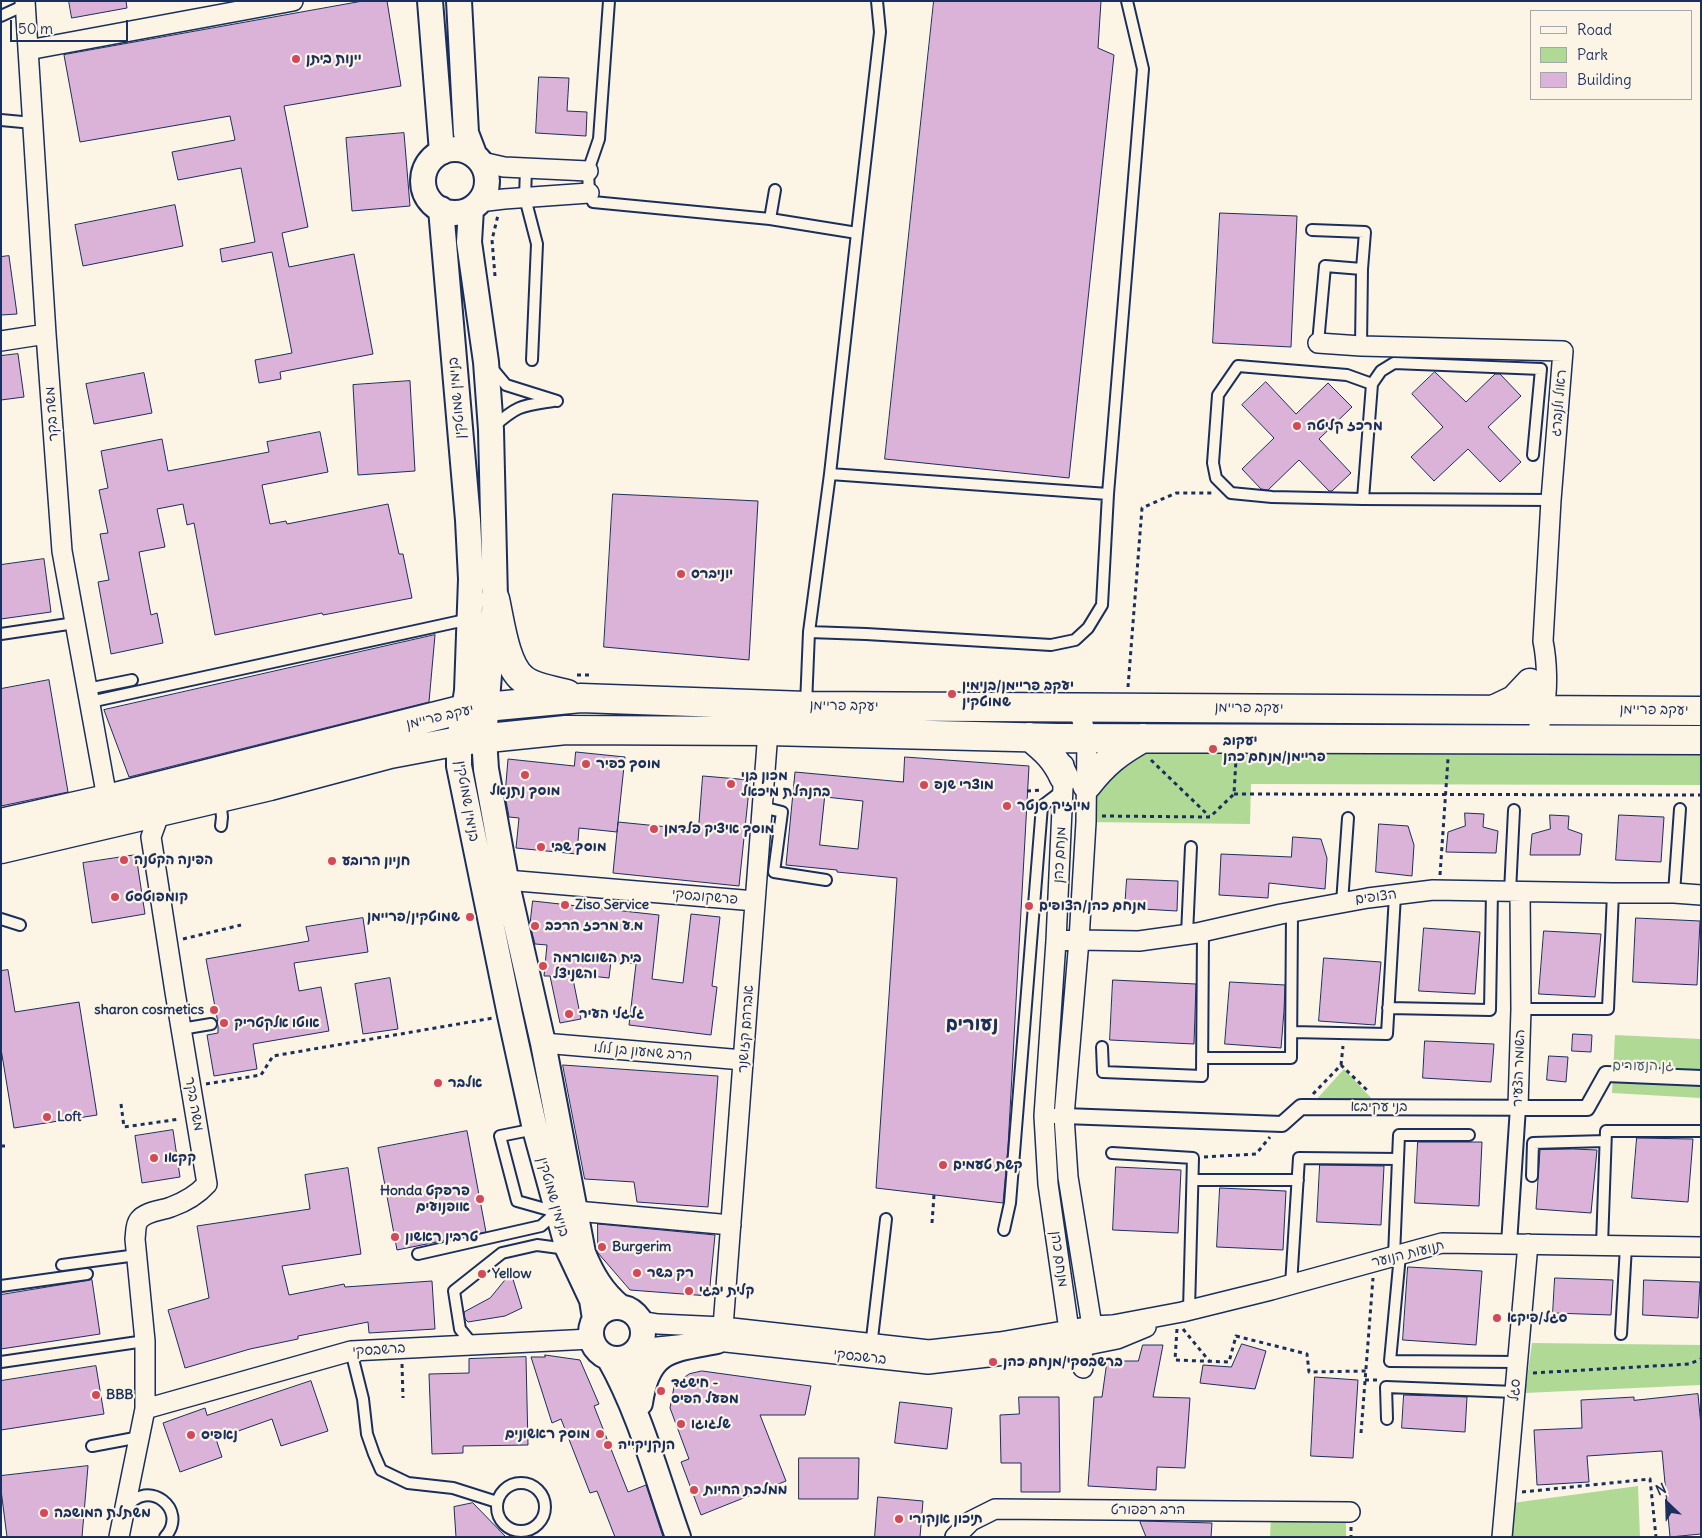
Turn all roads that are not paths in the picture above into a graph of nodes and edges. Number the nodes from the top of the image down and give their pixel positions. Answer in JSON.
{"nodes":[{"id":1,"x":293,"y":1,"type":"edge"},
{"id":2,"x":430,"y":1,"type":"edge"},
{"id":3,"x":460,"y":1,"type":"edge"},
{"id":4,"x":609,"y":1,"type":"edge"},
{"id":5,"x":877,"y":1,"type":"edge"},
{"id":6,"x":1127,"y":1,"type":"edge"},
{"id":7,"x":25,"y":3,"type":"edge"},
{"id":8,"x":1,"y":16,"type":"edge"},
{"id":9,"x":28,"y":50,"type":"junction"},
{"id":10,"x":1,"y":120,"type":"edge"},
{"id":11,"x":33,"y":123,"type":"junction"},
{"id":12,"x":442,"y":152,"type":"junction"},
{"id":13,"x":478,"y":158,"type":"junction"},
{"id":14,"x":526,"y":168,"type":"junction"},
{"id":15,"x":588,"y":171,"type":"junction"},
{"id":16,"x":775,"y":190,"type":"dead end"},
{"id":17,"x":588,"y":193,"type":"junction"},
{"id":18,"x":525,"y":198,"type":"junction"},
{"id":19,"x":475,"y":206,"type":"junction"},
{"id":20,"x":441,"y":209,"type":"junction"},
{"id":21,"x":770,"y":219,"type":"junction"},
{"id":22,"x":1312,"y":230,"type":"dead end"},
{"id":23,"x":856,"y":233,"type":"junction"},
{"id":24,"x":1362,"y":269,"type":"junction"},
{"id":25,"x":46,"y":334,"type":"junction"},
{"id":26,"x":1,"y":341,"type":"edge"},
{"id":27,"x":1318,"y":343,"type":"joint"},
{"id":28,"x":1361,"y":346,"type":"junction"},
{"id":29,"x":532,"y":360,"type":"dead end"},
{"id":30,"x":486,"y":362,"type":"junction"},
{"id":31,"x":1372,"y":384,"type":"junction"},
{"id":32,"x":491,"y":430,"type":"junction"},
{"id":33,"x":1533,"y":455,"type":"dead end"},
{"id":34,"x":830,"y":474,"type":"junction"},
{"id":35,"x":1108,"y":494,"type":"junction"},
{"id":36,"x":1363,"y":499,"type":"junction"},
{"id":37,"x":1551,"y":500,"type":"junction"},
{"id":38,"x":495,"y":599,"type":"junction"},
{"id":39,"x":470,"y":619,"type":"junction"},
{"id":40,"x":75,"y":623,"type":"junction"},
{"id":41,"x":809,"y":632,"type":"junction"},
{"id":42,"x":1,"y":634,"type":"edge"},
{"id":43,"x":132,"y":680,"type":"dead end"},
{"id":44,"x":88,"y":695,"type":"junction"},
{"id":45,"x":1536,"y":696,"type":"junction"},
{"id":46,"x":581,"y":698,"type":"junction"},
{"id":47,"x":806,"y":706,"type":"junction"},
{"id":48,"x":1078,"y":706,"type":"junction"},
{"id":49,"x":476,"y":708,"type":"junction"},
{"id":50,"x":1701,"y":711,"type":"edge"},
{"id":51,"x":768,"y":731,"type":"junction"},
{"id":52,"x":1030,"y":737,"type":"junction"},
{"id":53,"x":1076,"y":738,"type":"junction"},
{"id":54,"x":472,"y":739,"type":"junction"},
{"id":55,"x":1535,"y":739,"type":"junction"},
{"id":56,"x":1701,"y":740,"type":"edge"},
{"id":57,"x":1144,"y":747,"type":"junction"},
{"id":58,"x":1064,"y":786,"type":"junction"},
{"id":59,"x":762,"y":807,"type":"junction"},
{"id":60,"x":1680,"y":809,"type":"dead end"},
{"id":61,"x":1514,"y":810,"type":"dead end"},
{"id":62,"x":160,"y":812,"type":"junction"},
{"id":63,"x":117,"y":813,"type":"junction"},
{"id":64,"x":1348,"y":818,"type":"dead end"},
{"id":65,"x":1,"y":823,"type":"edge"},
{"id":66,"x":151,"y":837,"type":"junction"},
{"id":67,"x":1190,"y":847,"type":"dead end"},
{"id":68,"x":1,"y":849,"type":"edge"},
{"id":69,"x":506,"y":880,"type":"junction"},
{"id":70,"x":826,"y":880,"type":"dead end"},
{"id":71,"x":1507,"y":891,"type":"junction"},
{"id":72,"x":1612,"y":893,"type":"junction"},
{"id":73,"x":1674,"y":893,"type":"junction"},
{"id":74,"x":1701,"y":894,"type":"edge"},
{"id":75,"x":1395,"y":895,"type":"junction"},
{"id":76,"x":755,"y":901,"type":"junction"},
{"id":77,"x":1342,"y":902,"type":"junction"},
{"id":78,"x":1292,"y":912,"type":"junction"},
{"id":79,"x":1,"y":919,"type":"edge"},
{"id":80,"x":20,"y":925,"type":"dead end"},
{"id":81,"x":1195,"y":933,"type":"junction"},
{"id":82,"x":1079,"y":940,"type":"junction"},
{"id":83,"x":1056,"y":941,"type":"junction"},
{"id":84,"x":1388,"y":1008,"type":"junction"},
{"id":85,"x":1522,"y":1010,"type":"junction"},
{"id":86,"x":211,"y":1024,"type":"dead end"},
{"id":87,"x":181,"y":1029,"type":"junction"},
{"id":88,"x":1291,"y":1032,"type":"junction"},
{"id":89,"x":544,"y":1044,"type":"junction"},
{"id":90,"x":1102,"y":1047,"type":"dead end"},
{"id":91,"x":1202,"y":1058,"type":"junction"},
{"id":92,"x":743,"y":1060,"type":"junction"},
{"id":93,"x":1701,"y":1078,"type":"edge"},
{"id":94,"x":1518,"y":1107,"type":"junction"},
{"id":95,"x":1044,"y":1116,"type":"junction"},
{"id":96,"x":1064,"y":1116,"type":"junction"},
{"id":97,"x":535,"y":1129,"type":"junction"},
{"id":98,"x":1701,"y":1131,"type":"edge"},
{"id":99,"x":1470,"y":1134,"type":"dead end"},
{"id":100,"x":1606,"y":1141,"type":"junction"},
{"id":101,"x":1112,"y":1153,"type":"dead end"},
{"id":102,"x":1398,"y":1159,"type":"junction"},
{"id":103,"x":1532,"y":1176,"type":"dead end"},
{"id":104,"x":1193,"y":1180,"type":"junction"},
{"id":105,"x":1298,"y":1180,"type":"junction"},
{"id":106,"x":567,"y":1212,"type":"junction"},
{"id":107,"x":886,"y":1219,"type":"dead end"},
{"id":108,"x":731,"y":1225,"type":"junction"},
{"id":109,"x":1004,"y":1230,"type":"dead end"},
{"id":110,"x":1518,"y":1244,"type":"junction"},
{"id":111,"x":1602,"y":1245,"type":"junction"},
{"id":112,"x":1626,"y":1246,"type":"junction"},
{"id":113,"x":1701,"y":1247,"type":"edge"},
{"id":114,"x":568,"y":1249,"type":"junction"},
{"id":115,"x":418,"y":1254,"type":"dead end"},
{"id":116,"x":136,"y":1255,"type":"junction"},
{"id":117,"x":1397,"y":1256,"type":"junction"},
{"id":118,"x":62,"y":1265,"type":"dead end"},
{"id":119,"x":87,"y":1274,"type":"dead end"},
{"id":120,"x":1291,"y":1285,"type":"junction"},
{"id":121,"x":1,"y":1286,"type":"edge"},
{"id":122,"x":620,"y":1307,"type":"junction"},
{"id":123,"x":1186,"y":1311,"type":"junction"},
{"id":124,"x":640,"y":1321,"type":"junction"},
{"id":125,"x":1092,"y":1326,"type":"junction"},
{"id":126,"x":594,"y":1329,"type":"junction"},
{"id":127,"x":1069,"y":1330,"type":"junction"},
{"id":128,"x":720,"y":1334,"type":"junction"},
{"id":129,"x":1621,"y":1334,"type":"dead end"},
{"id":130,"x":145,"y":1341,"type":"junction"},
{"id":131,"x":473,"y":1345,"type":"junction"},
{"id":132,"x":1082,"y":1346,"type":"junction"},
{"id":133,"x":351,"y":1351,"type":"junction"},
{"id":134,"x":870,"y":1351,"type":"junction"},
{"id":135,"x":625,"y":1355,"type":"junction"},
{"id":136,"x":1,"y":1362,"type":"edge"},
{"id":137,"x":1083,"y":1368,"type":"dead end"},
{"id":138,"x":1516,"y":1376,"type":"junction"},
{"id":139,"x":640,"y":1403,"type":"junction"},
{"id":140,"x":145,"y":1409,"type":"junction"},
{"id":141,"x":1387,"y":1419,"type":"dead end"},
{"id":142,"x":140,"y":1436,"type":"junction"},
{"id":143,"x":92,"y":1446,"type":"dead end"},
{"id":144,"x":497,"y":1502,"type":"junction"},
{"id":145,"x":1350,"y":1512,"type":"dead end"},
{"id":146,"x":125,"y":1513,"type":"junction"},
{"id":147,"x":530,"y":1533,"type":"edge"},
{"id":148,"x":124,"y":1536,"type":"edge"},
{"id":149,"x":166,"y":1537,"type":"edge"},
{"id":150,"x":678,"y":1537,"type":"edge"},
{"id":151,"x":687,"y":1537,"type":"edge"},
{"id":152,"x":955,"y":1537,"type":"edge"},
{"id":153,"x":1502,"y":1537,"type":"edge"}],
"edges":[{"from":1,"to":9,"type":"street"},
{"from":2,"to":12,"type":"street"},
{"from":3,"to":13,"type":"street"},
{"from":4,"to":15,"type":"lane"},
{"from":5,"to":23,"type":"lane"},
{"from":6,"to":35,"type":"lane"},
{"from":7,"to":8,"type":"lane"},
{"from":7,"to":9,"type":"street","name":"משה בקר"},
{"from":9,"to":11,"type":"street","name":"משה בקר"},
{"from":10,"to":11,"type":"lane"},
{"from":11,"to":25,"type":"street","name":"משה בקר"},
{"from":12,"to":13,"type":"street"},
{"from":12,"to":20,"type":"street"},
{"from":13,"to":14,"type":"street"},
{"from":13,"to":19,"type":"street"},
{"from":14,"to":15,"type":"street"},
{"from":14,"to":18,"type":"lane"},
{"from":15,"to":17,"type":"lane"},
{"from":16,"to":21,"type":"lane"},
{"from":17,"to":18,"type":"street"},
{"from":17,"to":21,"type":"lane"},
{"from":18,"to":19,"type":"street"},
{"from":18,"to":29,"type":"lane"},
{"from":19,"to":20,"type":"street"},
{"from":19,"to":30,"type":"street","name":"בנימין שמוטקין"},
{"from":20,"to":39,"type":"street","name":"בנימין שמוטקין"},
{"from":21,"to":23,"type":"lane"},
{"from":22,"to":24,"type":"lane"},
{"from":23,"to":34,"type":"lane"},
{"from":24,"to":27,"type":"lane"},
{"from":24,"to":28,"type":"lane"},
{"from":25,"to":26,"type":"street"},
{"from":25,"to":40,"type":"street","name":"משה בקר"},
{"from":27,"to":28,"type":"street","name":"ראול ולנברג"},
{"from":28,"to":37,"type":"street","name":"ראול ולנברג"},
{"from":30,"to":32,"type":"street","name":"בנימין שמוטקין"},
{"from":30,"to":32,"type":"lane"},
{"from":31,"to":33,"type":"lane"},
{"from":31,"to":36,"type":"lane"},
{"from":31,"to":36,"type":"lane"},
{"from":32,"to":38,"type":"street","name":"בנימין שמוטקין"},
{"from":34,"to":35,"type":"lane"},
{"from":34,"to":41,"type":"lane"},
{"from":35,"to":41,"type":"lane"},
{"from":36,"to":37,"type":"lane"},
{"from":37,"to":45,"type":"street","name":"ראול ולנברג"},
{"from":38,"to":46,"type":"main road"},
{"from":38,"to":49,"type":"street","name":"בנימין שמוטקין"},
{"from":39,"to":44,"type":"lane"},
{"from":39,"to":49,"type":"street","name":"בנימין שמוטקין"},
{"from":40,"to":42,"type":"lane"},
{"from":40,"to":44,"type":"street","name":"משה בקר"},
{"from":41,"to":47,"type":"lane"},
{"from":43,"to":44,"type":"lane"},
{"from":44,"to":63,"type":"street","name":"משה בקר"},
{"from":45,"to":48,"type":"main road","name":"יעקב פריימן"},
{"from":45,"to":50,"type":"main road","name":"יעקב פריימן"},
{"from":45,"to":55,"type":"street","name":"ראול ולנברג"},
{"from":46,"to":47,"type":"main road","name":"יעקב פריימן"},
{"from":46,"to":49,"type":"main road","name":"יעקב פריימן"},
{"from":47,"to":48,"type":"main road","name":"יעקב פריימן"},
{"from":48,"to":53,"type":"street","name":"מנחם כהן"},
{"from":49,"to":54,"type":"street","name":"בנימין שמוטקין"},
{"from":49,"to":63,"type":"main road","name":"יעקב פריימן"},
{"from":51,"to":52,"type":"main road","name":"יעקב פריימן"},
{"from":51,"to":54,"type":"main road","name":"יעקב פריימן"},
{"from":51,"to":59,"type":"street","name":"אברהם קזושנר"},
{"from":52,"to":53,"type":"main road","name":"יעקב פריימן"},
{"from":52,"to":58,"type":"main road"},
{"from":53,"to":57,"type":"main road","name":"יעקב פריימן"},
{"from":53,"to":58,"type":"street","name":"מנחם כהן"},
{"from":54,"to":62,"type":"main road","name":"יעקב פריימן"},
{"from":54,"to":69,"type":"street","name":"בנימין שמוטקין"},
{"from":54,"to":97,"type":"street","name":"בנימין שמוטקין"},
{"from":55,"to":56,"type":"main road","name":"יעקב פריימן"},
{"from":55,"to":57,"type":"main road","name":"יעקב פריימן"},
{"from":57,"to":58,"type":"main road"},
{"from":58,"to":82,"type":"street","name":"מנחם כהן"},
{"from":58,"to":83,"type":"street","name":"מנחם כהן"},
{"from":58,"to":109,"type":"lane"},
{"from":59,"to":70,"type":"lane"},
{"from":59,"to":76,"type":"street","name":"אברהם קזושנר"},
{"from":60,"to":73,"type":"lane"},
{"from":61,"to":71,"type":"lane"},
{"from":62,"to":63,"type":"main road","name":"יעקב פריימן"},
{"from":62,"to":66,"type":"street","name":"משה בקר"},
{"from":63,"to":65,"type":"main road","name":"יעקב פריימן"},
{"from":63,"to":66,"type":"street"},
{"from":63,"to":68,"type":"main road","name":"יעקב פריימן"},
{"from":64,"to":77,"type":"lane"},
{"from":66,"to":87,"type":"street","name":"משה בקר"},
{"from":67,"to":81,"type":"lane"},
{"from":69,"to":76,"type":"street","name":"פרשקובסקי"},
{"from":69,"to":89,"type":"street","name":"בנימין שמוטקין"},
{"from":71,"to":72,"type":"street","name":"הצופים"},
{"from":71,"to":75,"type":"street","name":"הצופים"},
{"from":71,"to":84,"type":"lane"},
{"from":71,"to":85,"type":"street","name":"השומר הצעיר"},
{"from":72,"to":73,"type":"street","name":"הצופים"},
{"from":72,"to":85,"type":"lane"},
{"from":73,"to":74,"type":"street","name":"הצופים"},
{"from":75,"to":77,"type":"street","name":"הצופים"},
{"from":75,"to":84,"type":"lane"},
{"from":76,"to":92,"type":"street","name":"אברהם קזושנר"},
{"from":77,"to":78,"type":"street","name":"הצופים"},
{"from":78,"to":81,"type":"street","name":"הצופים"},
{"from":78,"to":88,"type":"lane"},
{"from":79,"to":80,"type":"lane"},
{"from":81,"to":82,"type":"street","name":"הצופים"},
{"from":81,"to":91,"type":"lane"},
{"from":82,"to":83,"type":"street","name":"הצופים"},
{"from":82,"to":96,"type":"street","name":"מנחם כהן"},
{"from":83,"to":95,"type":"street","name":"מנחם כהן"},
{"from":84,"to":88,"type":"lane"},
{"from":85,"to":94,"type":"street","name":"השומר הצעיר"},
{"from":86,"to":87,"type":"lane"},
{"from":87,"to":116,"type":"street","name":"משה בקר"},
{"from":88,"to":91,"type":"lane"},
{"from":89,"to":92,"type":"street","name":"הרב שמעון בן לולו"},
{"from":89,"to":106,"type":"street","name":"בנימין שמוטקין"},
{"from":90,"to":91,"type":"lane"},
{"from":92,"to":108,"type":"street","name":"אברהם קזושנר"},
{"from":93,"to":94,"type":"street","name":"בני עקיבא"},
{"from":94,"to":96,"type":"street","name":"בני עקיבא"},
{"from":94,"to":110,"type":"street","name":"השומר הצעיר"},
{"from":95,"to":96,"type":"street"},
{"from":95,"to":127,"type":"street","name":"מנחם כהן"},
{"from":96,"to":125,"type":"street","name":"מנחם כהן"},
{"from":97,"to":106,"type":"street","name":"בנימין שמוטקין"},
{"from":97,"to":106,"type":"lane"},
{"from":98,"to":100,"type":"lane"},
{"from":99,"to":102,"type":"lane"},
{"from":100,"to":103,"type":"lane"},
{"from":100,"to":111,"type":"lane"},
{"from":101,"to":104,"type":"lane"},
{"from":102,"to":105,"type":"lane"},
{"from":102,"to":117,"type":"lane"},
{"from":104,"to":105,"type":"lane"},
{"from":104,"to":123,"type":"lane"},
{"from":105,"to":120,"type":"lane"},
{"from":106,"to":108,"type":"street"},
{"from":106,"to":114,"type":"street","name":"בנימין שמוטקין"},
{"from":106,"to":115,"type":"lane"},
{"from":106,"to":122,"type":"street","name":"בנימין שמוטקין"},
{"from":107,"to":134,"type":"lane"},
{"from":108,"to":128,"type":"street","name":"אברהם קזושנר"},
{"from":110,"to":111,"type":"street","name":"תנועות הנוער"},
{"from":110,"to":117,"type":"street","name":"תנועות הנוער"},
{"from":110,"to":138,"type":"street","name":"סגל"},
{"from":111,"to":112,"type":"street","name":"תנועות הנוער"},
{"from":112,"to":113,"type":"street","name":"תנועות הנוער"},
{"from":112,"to":129,"type":"lane"},
{"from":114,"to":126,"type":"street","name":"בנימין שמוטקין"},
{"from":114,"to":131,"type":"lane"},
{"from":116,"to":118,"type":"lane"},
{"from":116,"to":130,"type":"street","name":"משה בקר"},
{"from":117,"to":120,"type":"street","name":"תנועות הנוער"},
{"from":117,"to":138,"type":"lane"},
{"from":119,"to":121,"type":"lane"},
{"from":120,"to":123,"type":"street","name":"תנועות הנוער"},
{"from":122,"to":124,"type":"street"},
{"from":122,"to":126,"type":"street"},
{"from":123,"to":125,"type":"street","name":"תנועות הנוער"},
{"from":123,"to":132,"type":"street","name":"תנועות הנוער"},
{"from":124,"to":128,"type":"street","name":"ברשבסקי"},
{"from":124,"to":135,"type":"street"},
{"from":125,"to":127,"type":"street","name":"תנועות הנוער"},
{"from":125,"to":132,"type":"street"},
{"from":126,"to":131,"type":"street","name":"ברשבסקי"},
{"from":126,"to":135,"type":"street"},
{"from":127,"to":132,"type":"street"},
{"from":127,"to":134,"type":"street","name":"ברשבסקי"},
{"from":128,"to":134,"type":"street","name":"ברשבסקי"},
{"from":128,"to":135,"type":"street","name":"ברשבסקי"},
{"from":128,"to":139,"type":"street"},
{"from":130,"to":136,"type":"lane"},
{"from":130,"to":140,"type":"street","name":"משה בקר"},
{"from":131,"to":133,"type":"street","name":"ברשבסקי"},
{"from":132,"to":134,"type":"street","name":"ברשבסקי"},
{"from":132,"to":137,"type":"street"},
{"from":133,"to":140,"type":"street","name":"ברשבסקי"},
{"from":133,"to":144,"type":"lane"},
{"from":135,"to":139,"type":"street"},
{"from":135,"to":150,"type":"street"},
{"from":138,"to":141,"type":"lane"},
{"from":138,"to":153,"type":"street","name":"סגל"},
{"from":139,"to":151,"type":"street"},
{"from":140,"to":142,"type":"street","name":"משה בקר"},
{"from":142,"to":143,"type":"lane"},
{"from":142,"to":146,"type":"street","name":"משה בקר"},
{"from":144,"to":147,"type":"lane"},
{"from":144,"to":147,"type":"lane"},
{"from":145,"to":152,"type":"street","name":"הרב רפפורט"},
{"from":146,"to":148,"type":"street","name":"משה בקר"},
{"from":146,"to":149,"type":"lane"}]}
